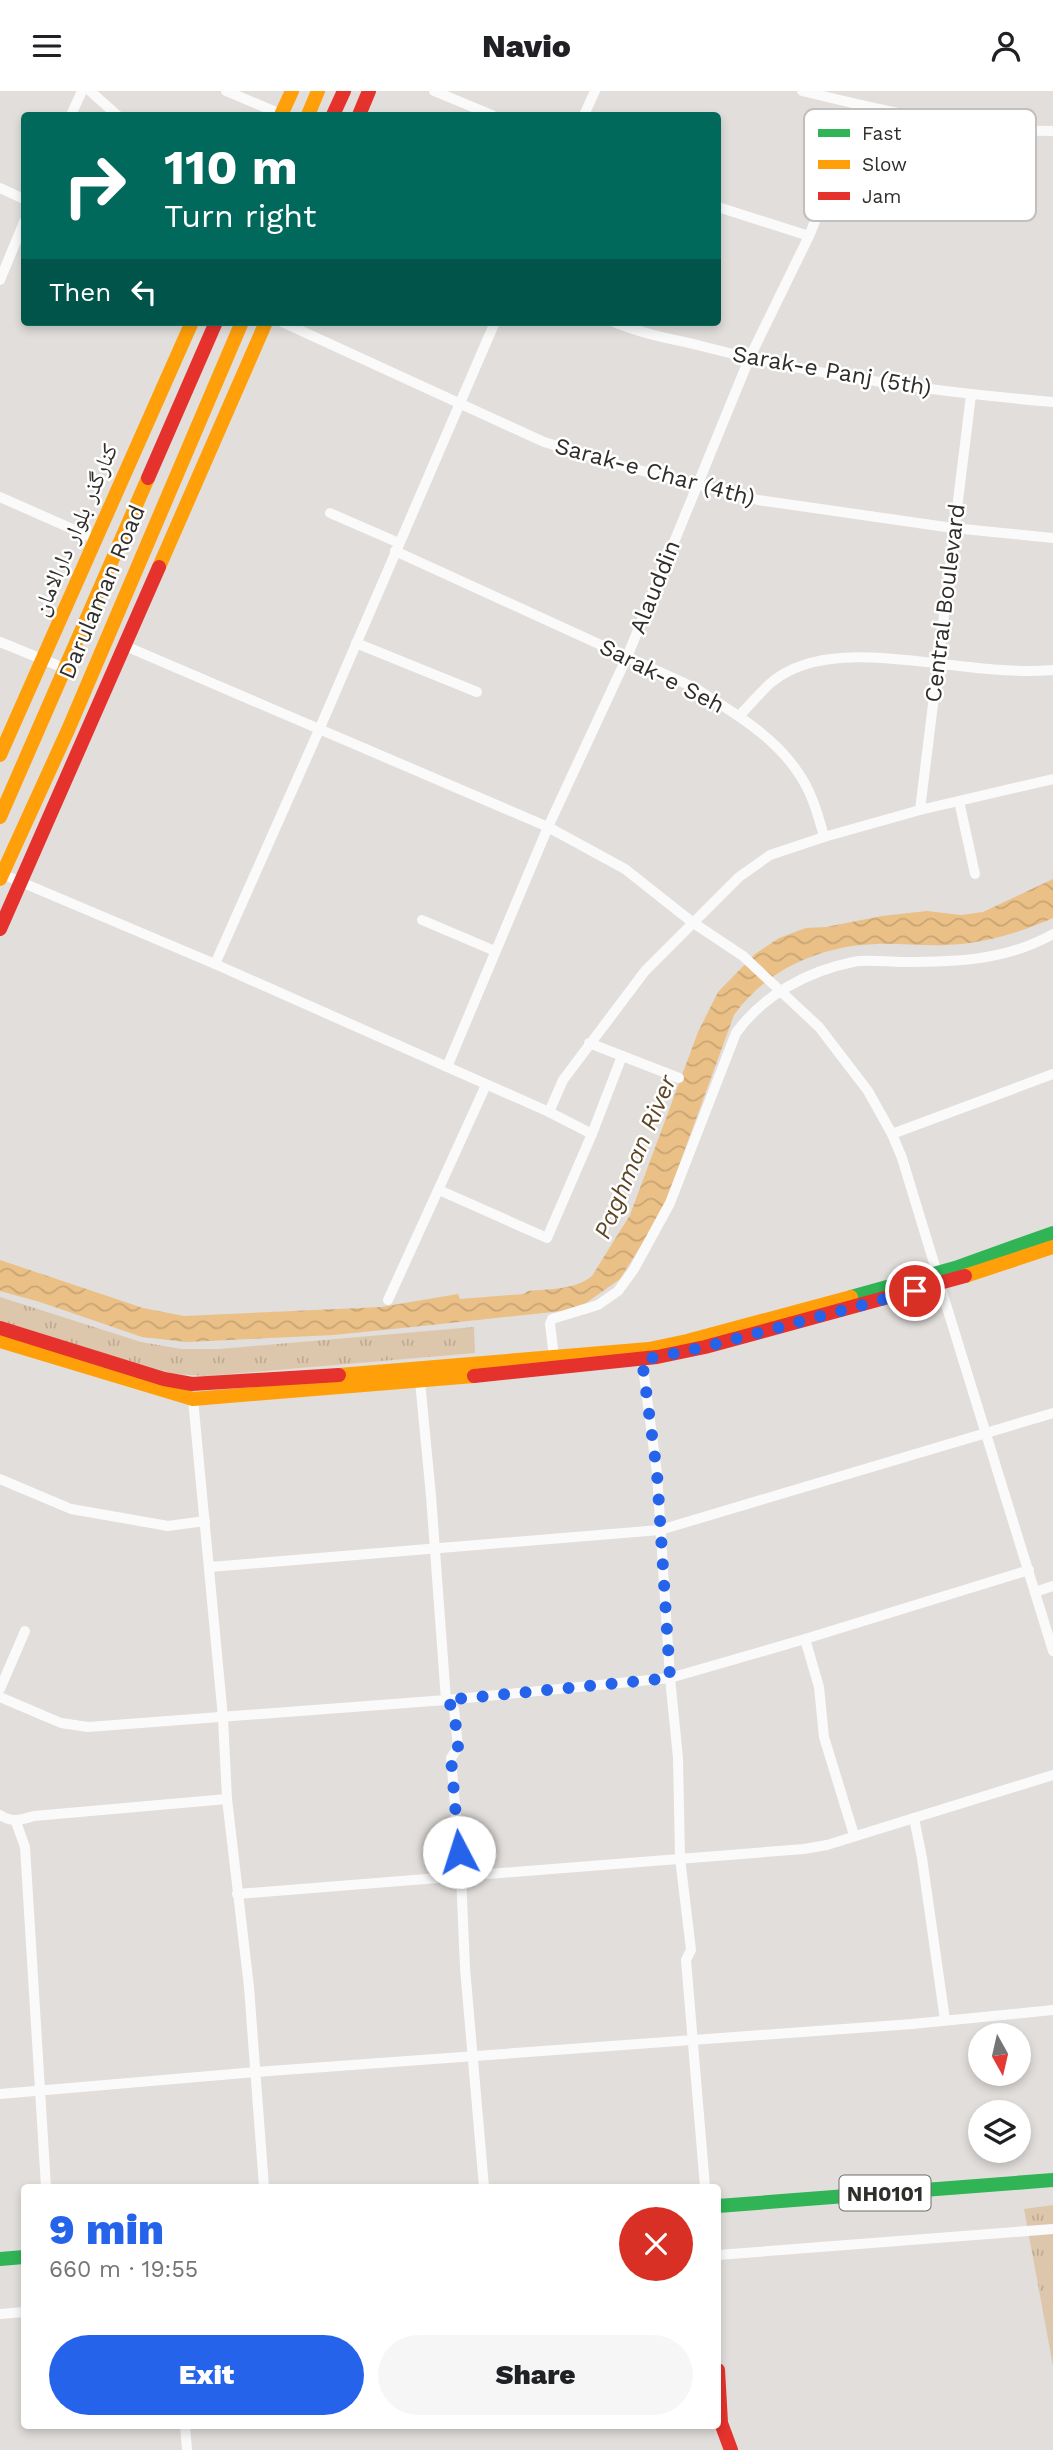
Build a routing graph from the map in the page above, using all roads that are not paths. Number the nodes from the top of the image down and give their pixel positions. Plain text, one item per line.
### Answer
1 (82, 91) edge
2 (90, 91) edge
3 (226, 91) edge
4 (292, 91) edge
5 (318, 91) edge
6 (344, 91) edge
7 (369, 91) edge
8 (434, 91) edge
9 (595, 91) edge
10 (802, 91) edge
11 (862, 106) junction
12 (861, 109) edge
13 (876, 109) edge
14 (72, 112) edge
15 (114, 112) edge
16 (274, 112) edge
17 (282, 112) edge
18 (309, 112) edge
19 (334, 112) edge
20 (360, 112) edge
21 (485, 112) edge
22 (585, 112) edge
23 (0, 188) edge
24 (21, 198) edge
25 (721, 208) edge
26 (815, 221) edge
27 (21, 229) edge
28 (809, 236) junction
29 (0, 280) edge
30 (190, 326) edge
31 (214, 326) edge
32 (240, 326) edge
33 (264, 326) edge
34 (291, 326) edge
35 (493, 326) edge
36 (629, 326) edge
37 (749, 359) junction
38 (971, 395) junction
39 (1053, 403) edge
40 (459, 404) junction
41 (697, 486) junction
42 (0, 497) edge
43 (330, 513) dead end
44 (953, 528) junction
45 (95, 538) junction
46 (1053, 538) edge
47 (397, 547) junction
48 (0, 642) edge
49 (356, 643) junction
50 (123, 645) junction
51 (626, 657) junction
52 (43, 660) junction
53 (937, 664) junction
54 (64, 668) junction
55 (1053, 670) edge
56 (477, 692) dead end
57 (739, 716) junction
58 (68, 730) junction
59 (319, 730) junction
60 (83, 737) junction
61 (0, 755) edge
62 (1053, 779) edge
63 (958, 801) junction
64 (920, 810) junction
65 (0, 817) edge
66 (548, 827) junction
67 (824, 837) junction
68 (975, 874) dead end
69 (1, 876) edge
70 (20, 882) junction
71 (422, 920) dead end
72 (692, 922) junction
73 (0, 929) edge
74 (1053, 934) edge
75 (495, 951) junction
76 (215, 964) junction
77 (780, 988) junction
78 (589, 1044) junction
79 (622, 1056) junction
80 (447, 1067) junction
81 (1053, 1075) edge
82 (679, 1078) dead end
83 (486, 1085) junction
84 (550, 1112) junction
85 (592, 1134) junction
86 (892, 1134) junction
87 (439, 1190) junction
88 (1053, 1233) edge
89 (1053, 1247) edge
90 (938, 1279) junction
91 (388, 1300) dead end
92 (0, 1328) edge
93 (0, 1341) edge
94 (554, 1357) junction
95 (642, 1360) junction
96 (474, 1370) junction
97 (419, 1381) junction
98 (194, 1399) junction
99 (1053, 1413) edge
100 (987, 1434) junction
101 (0, 1479) edge
102 (205, 1521) junction
103 (660, 1530) junction
104 (435, 1547) junction
105 (210, 1567) junction
106 (1029, 1570) junction
107 (1053, 1586) edge
108 (1035, 1592) junction
109 (25, 1631) dead end
110 (805, 1639) junction
111 (1053, 1651) edge
112 (670, 1678) junction
113 (0, 1689) edge
114 (0, 1697) edge
115 (446, 1700) junction
116 (223, 1718) junction
117 (1053, 1776) edge
118 (227, 1799) junction
119 (0, 1815) edge
120 (914, 1818) junction
121 (16, 1822) junction
122 (854, 1835) junction
123 (680, 1858) junction
124 (461, 1875) junction
125 (237, 1894) junction
126 (1053, 2010) edge
127 (945, 2020) junction
128 (694, 2041) junction
129 (474, 2057) junction
130 (256, 2072) junction
131 (41, 2090) junction
132 (0, 2094) edge
133 (1053, 2180) edge
134 (46, 2184) edge
135 (264, 2184) edge
136 (484, 2184) edge
137 (705, 2184) edge
138 (721, 2206) edge
139 (1053, 2229) edge
140 (721, 2255) edge
141 (21, 2257) edge
142 (0, 2259) edge
143 (21, 2312) edge
144 (0, 2314) edge
145 (721, 2423) edge
146 (185, 2429) edge
147 (728, 2445) edge
148 (187, 2450) edge

1 - 14 street
2 - 15 street
3 - 16 street
4 - 17 main road
5 - 18 main road
6 - 19 main road
7 - 20 main road
8 - 21 street
9 - 22 street
10 - 11 street
11 - 12 street, Alauddin
11 - 13 street
23 - 24 street
25 - 28 street
26 - 28 street, Alauddin
27 - 29 street
28 - 37 street, Alauddin
30 - 45 main road, کنارگذر بلوار دارالامان
31 - 54 main road, Darulaman Road
32 - 58 main road, Darulaman Road
33 - 50 main road
34 - 40 street, Sarak-e Char (4th)
35 - 40 street
36 - 37 street, Sarak-e Panj (5th)
37 - 38 street, Sarak-e Panj (5th)
37 - 41 street, Alauddin
38 - 39 street, Sarak-e Panj (5th)
38 - 44 street, Central Boulevard
40 - 41 street, Sarak-e Char (4th)
40 - 47 street
41 - 44 street, Sarak-e Char (4th)
41 - 51 street, Alauddin
42 - 45 street
43 - 47 street, Sarak-e Seh
44 - 46 street, Sarak-e Char (4th)
44 - 53 street, Central Boulevard
45 - 52 main road, کنارگذر بلوار دارالامان
47 - 49 street
47 - 51 street, Sarak-e Seh
48 - 52 street
49 - 56 street
49 - 59 street
50 - 59 street
50 - 60 main road
51 - 57 street, Sarak-e Seh
51 - 66 street, Alauddin
52 - 54 street
52 - 61 main road, کنارگذر بلوار دارالامان
53 - 55 street, Sarak-e Seh
53 - 57 street, Sarak-e Seh
53 - 64 street, Central Boulevard
54 - 65 main road, Darulaman Road
57 - 67 street
58 - 60 main road
58 - 69 main road, Darulaman Road
59 - 66 street
59 - 76 street
60 - 70 main road
62 - 63 street
63 - 64 street
63 - 68 street
64 - 67 street
66 - 72 street
66 - 75 street, Alauddin
67 - 72 street
69 - 70 street
70 - 73 main road
70 - 76 street
71 - 75 street
72 - 77 street
72 - 78 street
74 - 77 street
75 - 80 street, Alauddin
76 - 80 street
77 - 86 street
77 - 94 street
78 - 79 street
78 - 84 street
79 - 82 street
79 - 85 street
80 - 83 street
81 - 86 street
83 - 84 street
83 - 87 street
84 - 85 street
85 - 87 street
86 - 90 street
87 - 91 street
88 - 90 main road
89 - 90 main road
90 - 94 main road
90 - 95 main road
90 - 100 street
92 - 96 main road
93 - 98 main road
94 - 96 main road
95 - 96 main road
95 - 103 street
96 - 97 main road
97 - 98 main road
97 - 104 street
98 - 102 street
99 - 100 street
100 - 103 street
100 - 106 street
101 - 102 street
102 - 105 street
103 - 104 street
103 - 112 street
104 - 105 street
104 - 115 street
105 - 116 street
106 - 108 street
106 - 110 street
107 - 108 street
108 - 111 street
109 - 113 street
110 - 112 street
110 - 122 street
112 - 115 street
112 - 123 street
114 - 116 street
115 - 116 street
115 - 124 street
116 - 118 street
117 - 120 street
118 - 121 street
118 - 125 street
119 - 121 street
120 - 122 street
120 - 127 street
121 - 131 street
122 - 123 street
123 - 124 street
123 - 128 street
124 - 125 street
124 - 129 street
125 - 130 street
126 - 127 street
127 - 128 street
128 - 129 street
128 - 137 street
129 - 130 street
129 - 136 street
130 - 131 street
130 - 135 street
131 - 132 street
131 - 134 street
133 - 138 main road, NH0101
139 - 140 street
141 - 142 main road
143 - 144 street
145 - 147 main road
146 - 148 street

